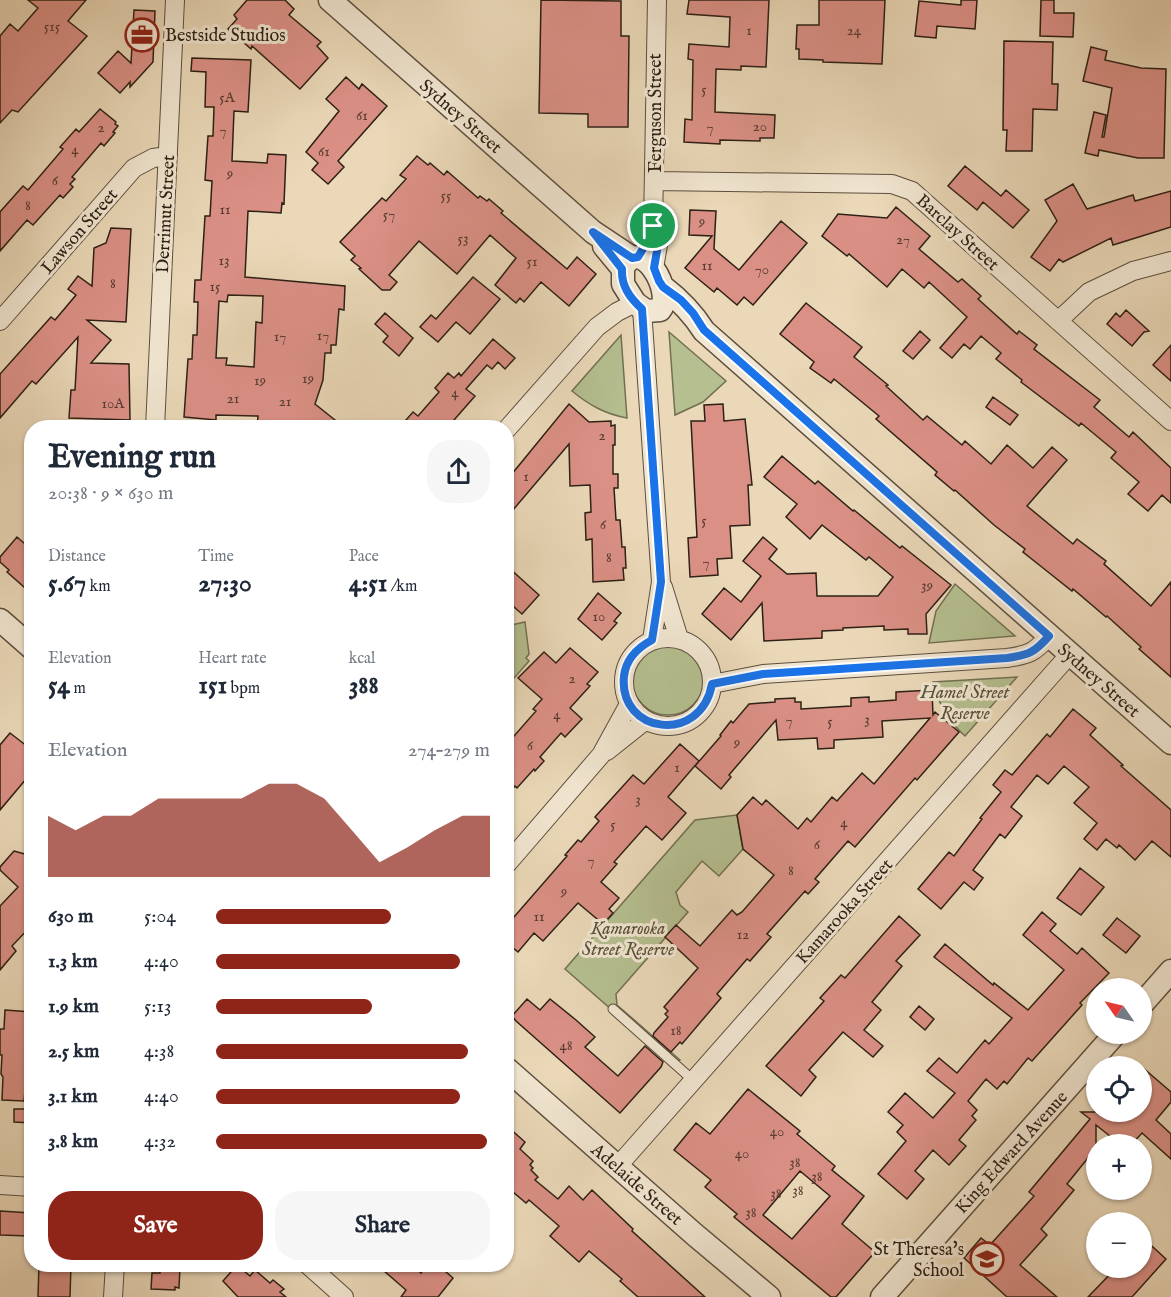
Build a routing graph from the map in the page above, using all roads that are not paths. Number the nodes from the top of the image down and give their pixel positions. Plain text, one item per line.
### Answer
1 (175, 0) edge
2 (330, 0) edge
3 (657, 0) edge
4 (168, 156) junction
5 (655, 181) junction
6 (1171, 261) edge
7 (643, 285) junction
8 (0, 321) edge
9 (1058, 321) junction
10 (155, 420) edge
11 (514, 421) edge
12 (1171, 421) edge
13 (661, 582) junction
14 (0, 620) edge
15 (1049, 636) junction
16 (680, 639) junction
17 (652, 640) junction
18 (24, 641) edge
19 (1071, 654) junction
20 (709, 665) junction
21 (763, 674) junction
22 (712, 684) junction
23 (629, 704) junction
24 (646, 720) junction
25 (1171, 743) edge
26 (600, 755) junction
27 (514, 856) edge
28 (1171, 971) edge
29 (1152, 993) edge
30 (613, 1009) dead end
31 (1106, 1044) edge
32 (514, 1075) edge
33 (694, 1081) junction
34 (617, 1167) junction
35 (0, 1185) edge
36 (24, 1186) edge
37 (115, 1272) edge
38 (316, 1272) edge
39 (113, 1297) edge
40 (344, 1297) edge
41 (769, 1297) edge
42 (882, 1297) edge

1 - 4 street, Derrimut Street
2 - 7 street, Sydney Street
3 - 5 street, Ferguson Street
4 - 8 street, Lawson Street
4 - 10 street, Derrimut Street
5 - 7 street, Ferguson Street
5 - 9 street, Barclay Street
6 - 9 street
7 - 11 street
7 - 13 street, Ferguson Street
7 - 15 street, Sydney Street
9 - 12 street, Barclay Street
13 - 16 street
13 - 17 street
14 - 18 street
15 - 19 street, Sydney Street
15 - 21 street
16 - 17 street
16 - 20 street
17 - 23 street
19 - 25 street, Sydney Street
19 - 33 street, Kamarooka Street
20 - 21 street
20 - 22 street
21 - 22 street
22 - 24 street
23 - 24 street
23 - 26 street
24 - 26 street
26 - 27 street
28 - 29 street
30 - 33 lane
31 - 42 street, King Edward Avenue
32 - 34 street, Adelaide Street
33 - 34 street, Kamarooka Street
34 - 41 street, Adelaide Street
35 - 36 street
37 - 39 street
38 - 40 street

